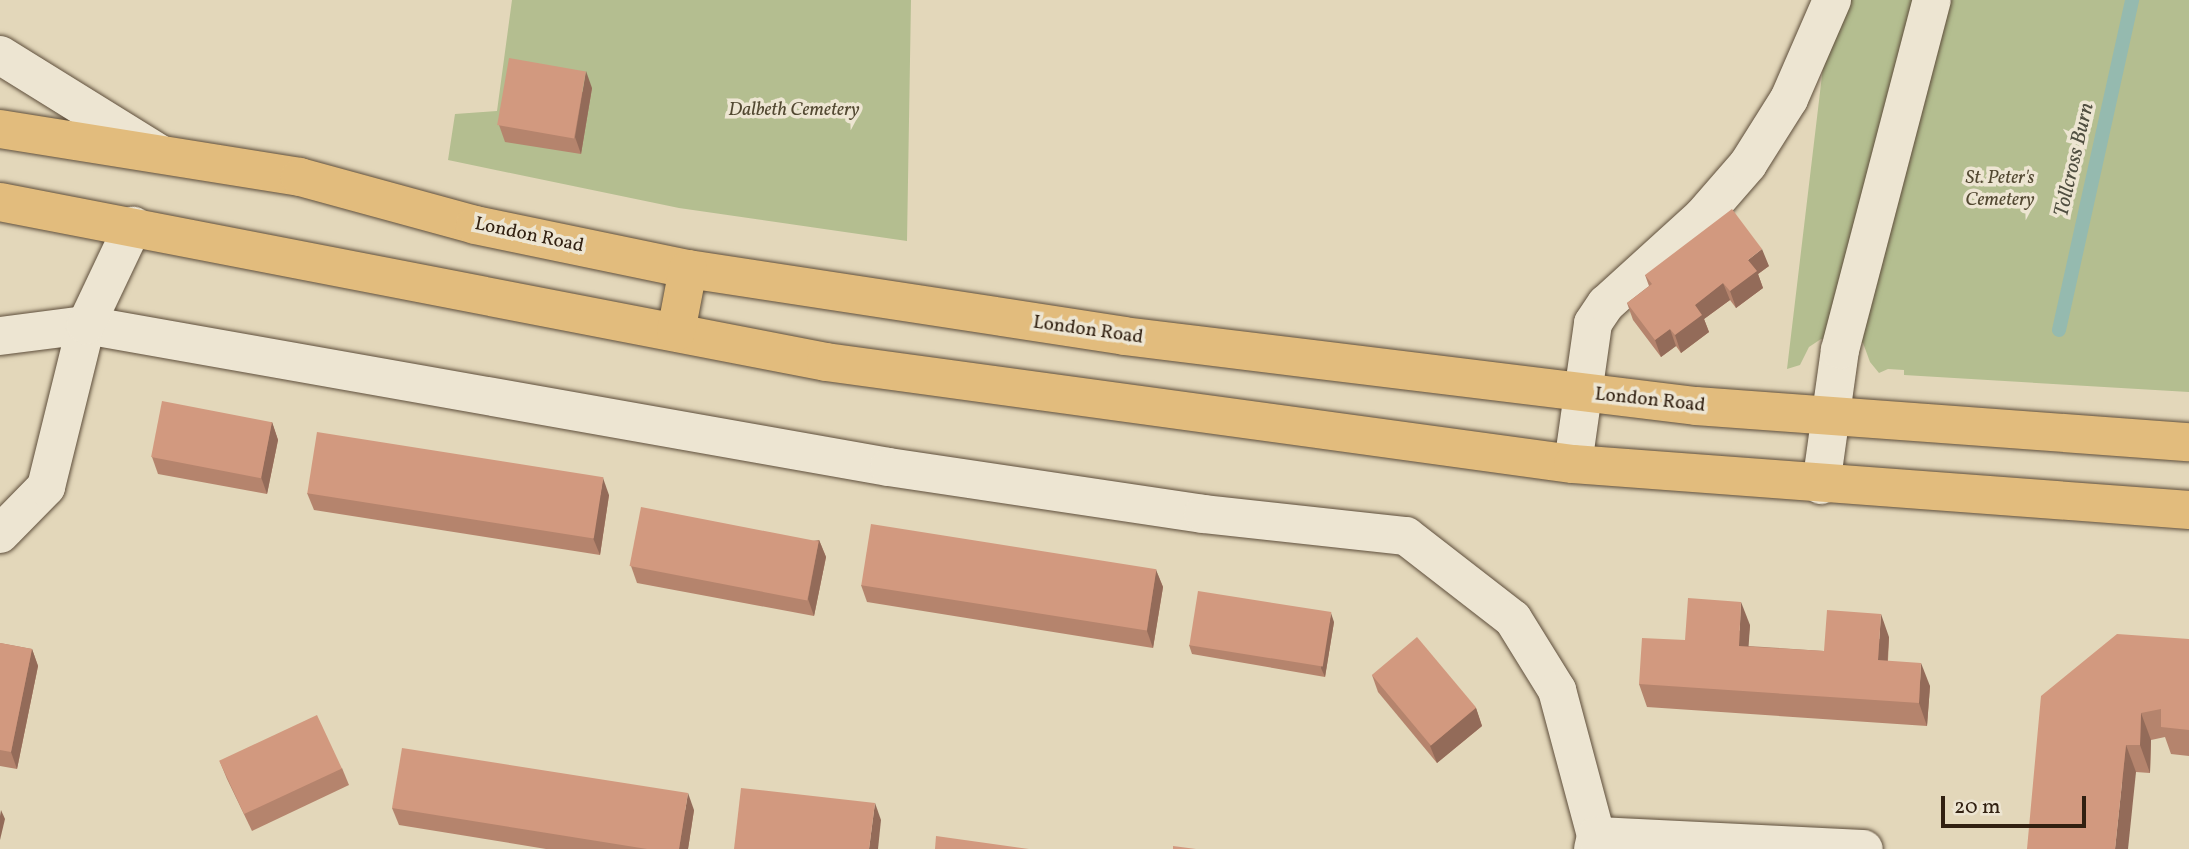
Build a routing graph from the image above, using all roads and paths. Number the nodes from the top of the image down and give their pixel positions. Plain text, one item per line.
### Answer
1 (1832, 0) edge
2 (1932, 0) edge
3 (0, 55) edge
4 (0, 129) edge
5 (159, 153) junction
6 (0, 202) edge
7 (133, 226) junction
8 (688, 269) junction
9 (86, 325) junction
10 (676, 332) junction
11 (0, 336) edge
12 (1580, 394) junction
13 (1829, 417) junction
14 (2189, 442) edge
15 (1573, 464) junction
16 (1821, 485) junction
17 (2189, 510) edge
18 (0, 534) edge
19 (1594, 843) edge
20 (1864, 849) edge

1 - 12 street
2 - 13 street
3 - 5 street
4 - 5 main road, London Road
5 - 8 main road, London Road
6 - 7 main road
7 - 9 street
7 - 10 main road
8 - 10 main road
8 - 12 main road, London Road
9 - 11 street
9 - 18 street
9 - 19 street
10 - 15 main road
12 - 13 main road, London Road
12 - 15 street
13 - 14 main road, London Road
13 - 16 street
15 - 16 main road
16 - 17 main road
19 - 20 street

